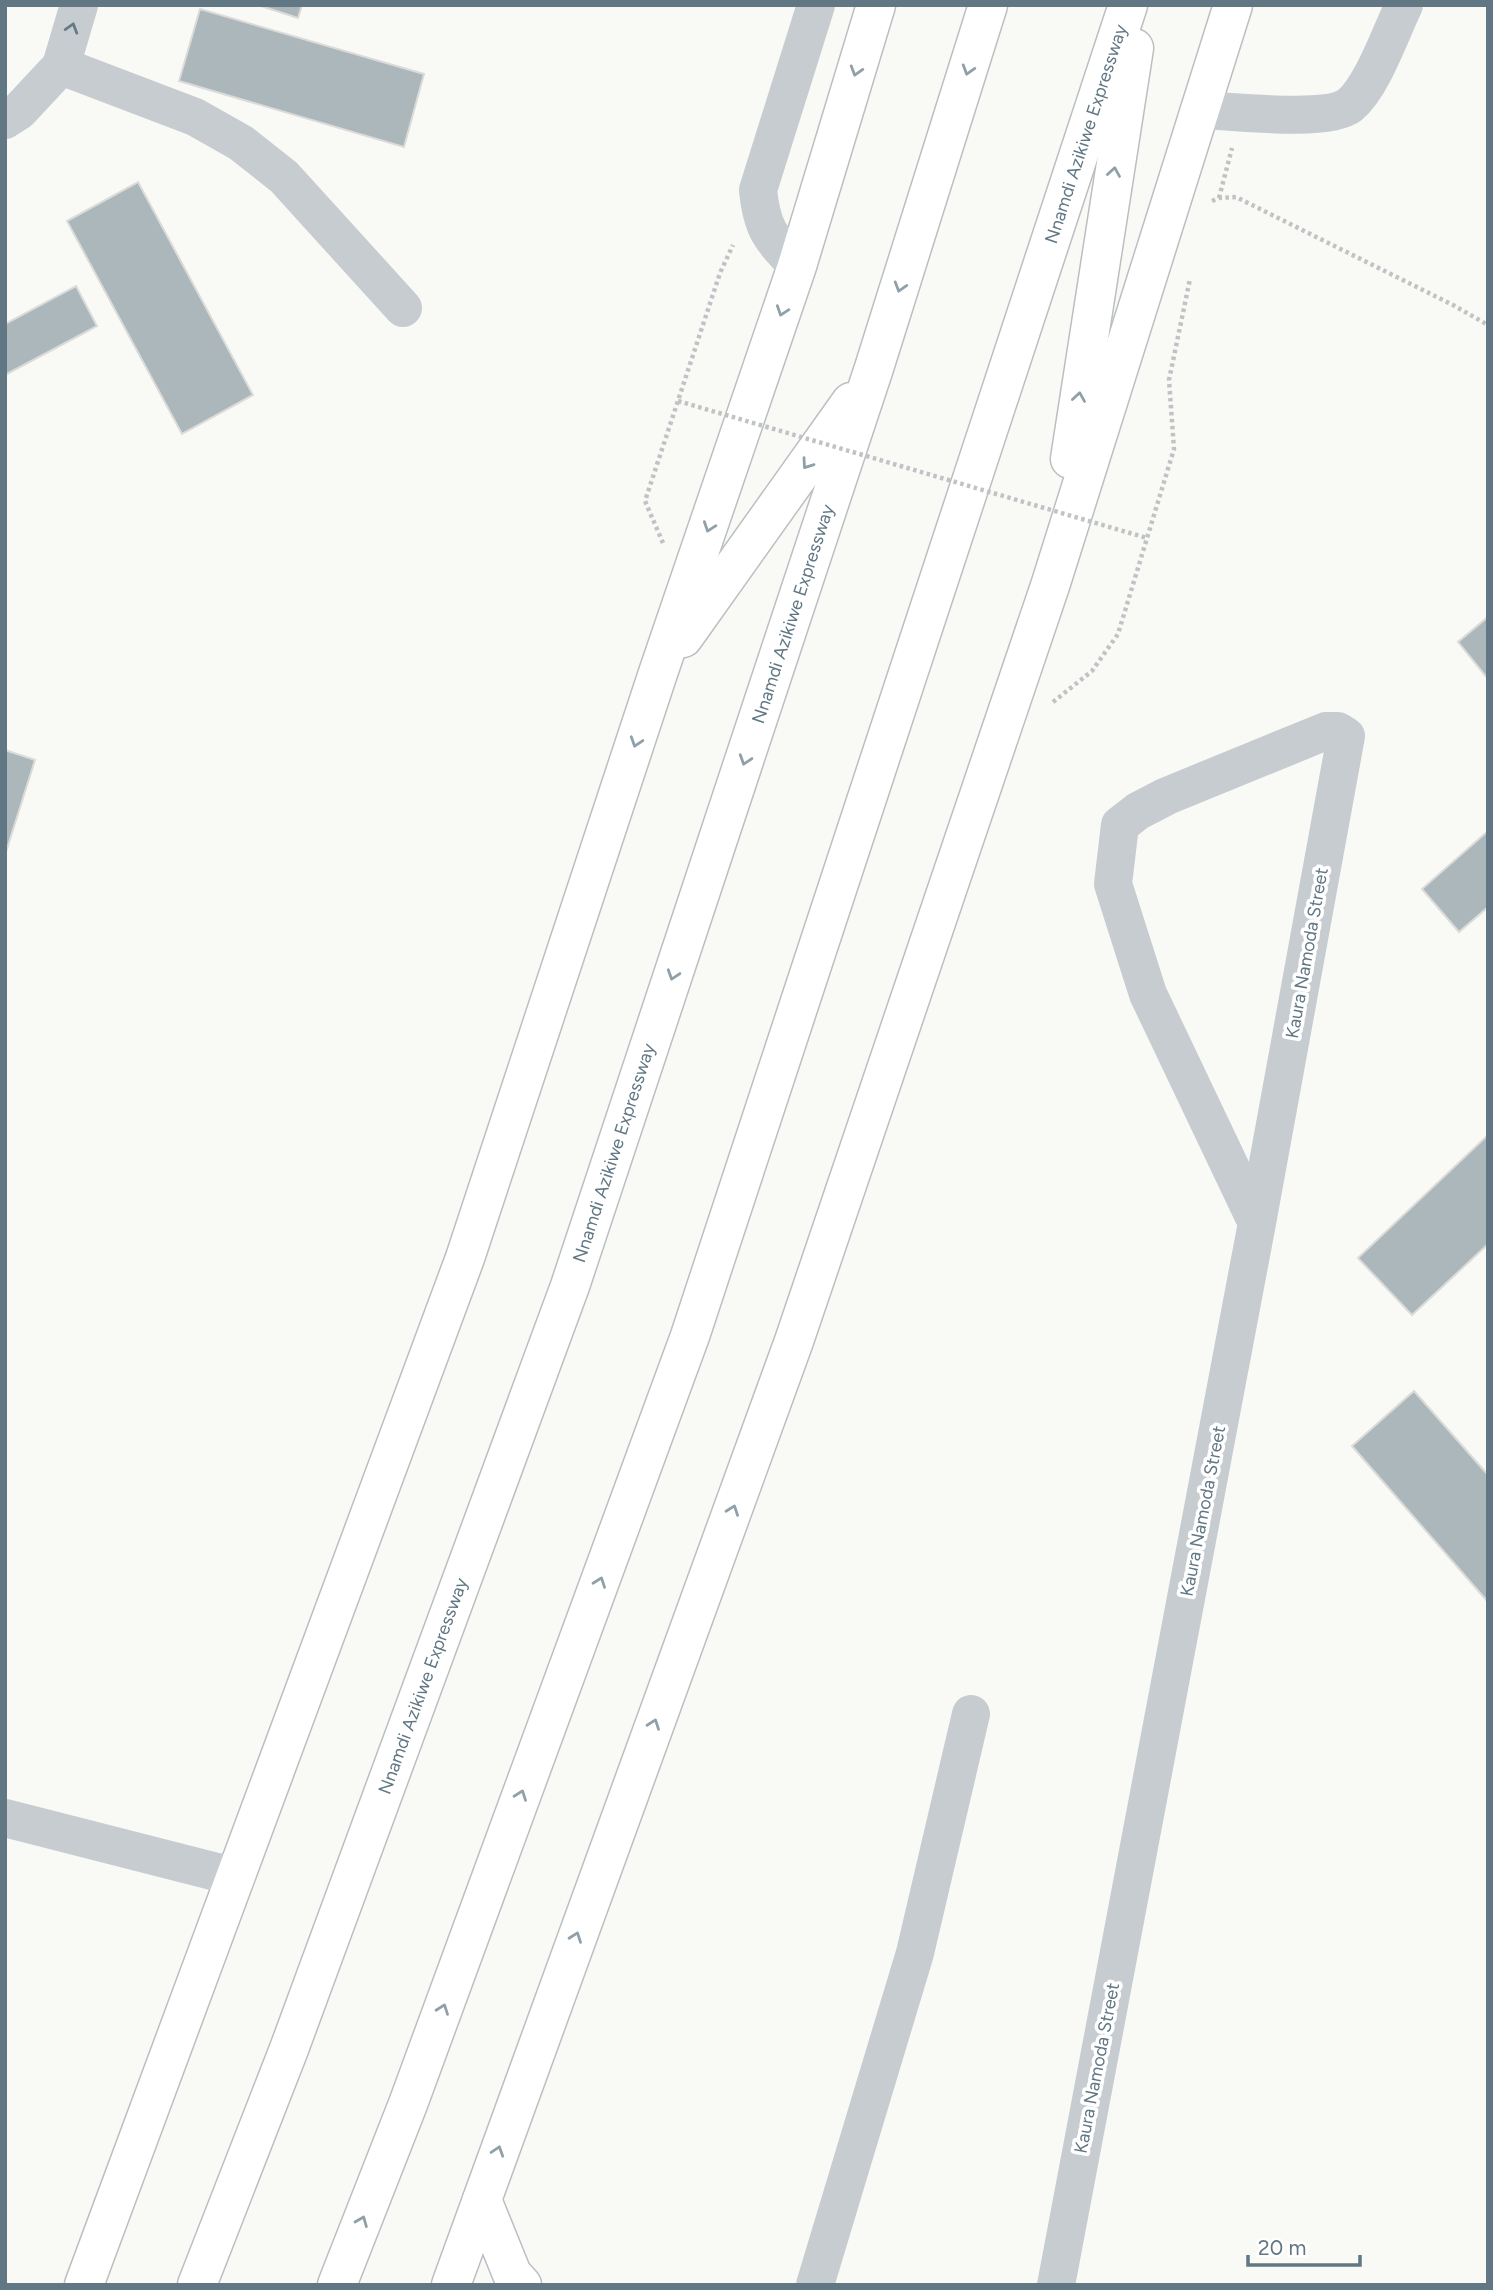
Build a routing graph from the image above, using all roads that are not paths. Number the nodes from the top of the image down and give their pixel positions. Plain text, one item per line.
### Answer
1 (79, 5) edge
2 (816, 5) edge
3 (876, 5) edge
4 (988, 5) edge
5 (1128, 5) edge
6 (1140, 5) edge
7 (1233, 5) edge
8 (1404, 5) edge
9 (61, 66) junction
10 (1200, 110) junction
11 (5, 120) edge
12 (797, 266) junction
13 (403, 308) dead end
14 (874, 368) junction
15 (1050, 586) junction
16 (658, 673) junction
17 (1257, 1223) junction
18 (971, 1714) dead end
19 (5, 1818) edge
20 (236, 1877) junction
21 (482, 2200) junction
22 (84, 2285) edge
23 (197, 2285) edge
24 (337, 2285) edge
25 (451, 2285) edge
26 (522, 2285) edge
27 (815, 2285) edge
28 (1056, 2285) edge

9 -> 1 street
2 - 12 street
3 -> 12 main road
4 -> 14 main road, Nnamdi Azikiwe Expressway
24 -> 5 main road, Nnamdi Azikiwe Expressway
15 -> 6 main road
7 - 10 main road
8 - 10 street
9 - 11 street
9 - 13 street
10 - 15 main road
12 -> 16 main road
14 -> 16 main road
14 -> 23 main road, Nnamdi Azikiwe Expressway
21 -> 15 main road
16 -> 20 main road
17 - 17 street, Kaura Namoda Street
17 - 28 street, Kaura Namoda Street
18 - 27 street
19 - 20 street
20 - 22 main road
21 - 25 main road
21 - 26 main road

